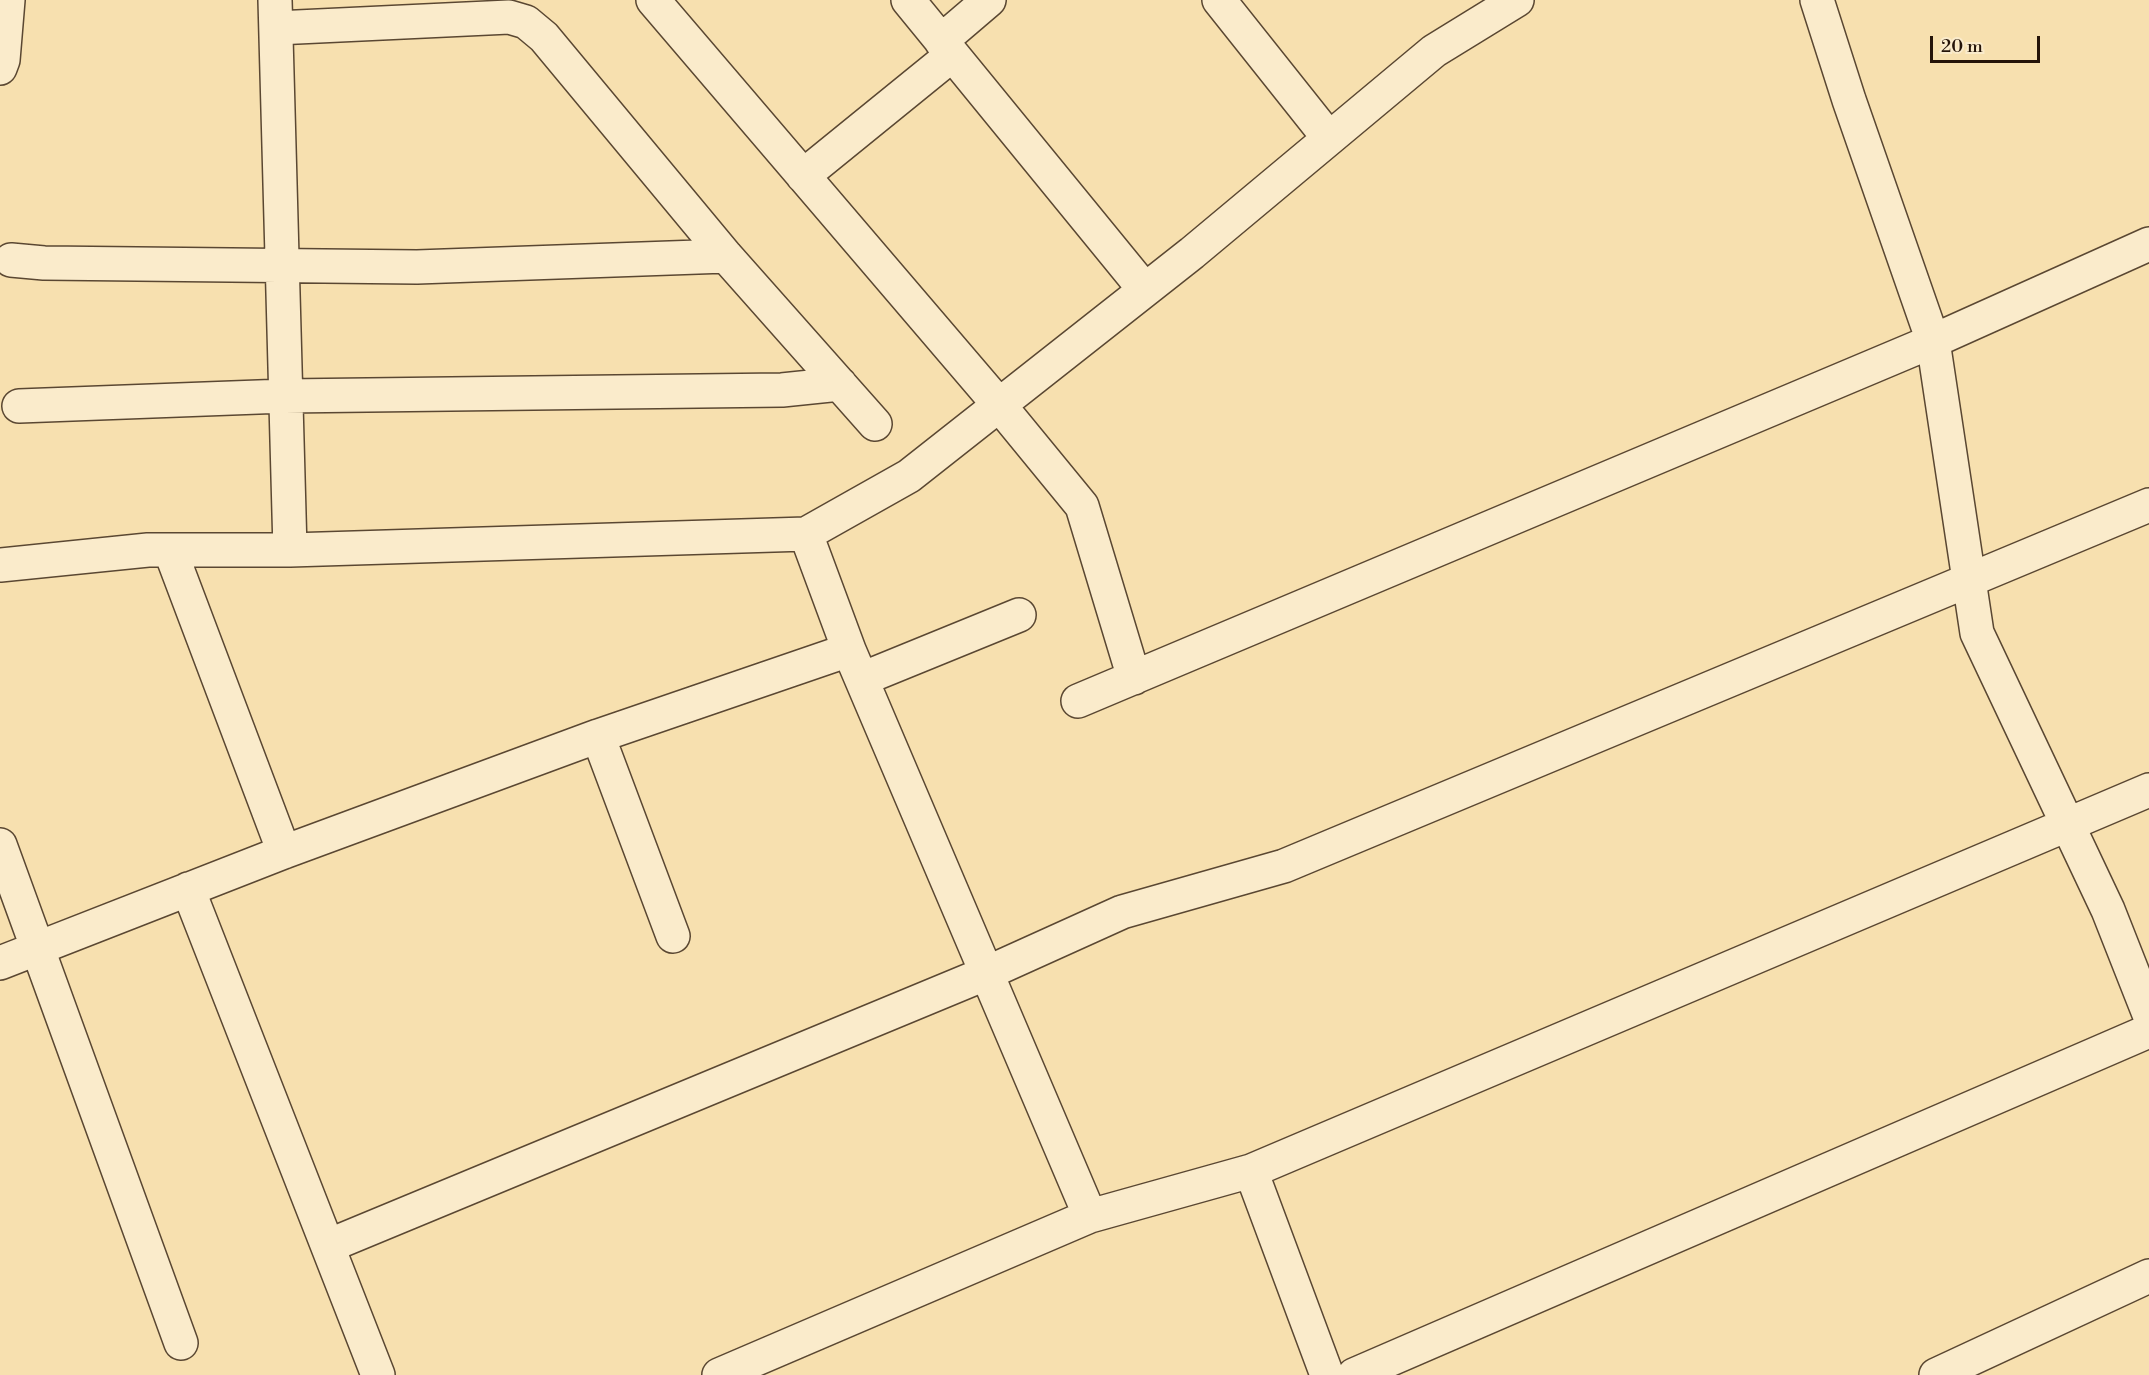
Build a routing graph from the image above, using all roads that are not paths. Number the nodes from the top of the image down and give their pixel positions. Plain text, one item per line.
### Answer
1 (8, 0) edge
2 (653, 0) edge
3 (908, 0) edge
4 (989, 0) edge
5 (1219, 0) edge
6 (1517, 0) edge
7 (1817, 0) edge
8 (276, 14) edge
9 (947, 48) junction
10 (0, 68) edge
11 (1328, 137) junction
12 (803, 176) junction
13 (2149, 244) edge
14 (726, 256) junction
15 (11, 260) dead end
16 (281, 266) junction
17 (1145, 290) junction
18 (1934, 340) junction
19 (840, 384) junction
20 (285, 396) junction
21 (19, 406) dead end
22 (1000, 406) junction
23 (875, 424) dead end
24 (2149, 505) edge
25 (806, 534) junction
26 (170, 550) junction
27 (290, 550) junction
28 (0, 565) edge
29 (1969, 581) junction
30 (1019, 615) dead end
31 (856, 664) junction
32 (1134, 678) junction
33 (1078, 701) dead end
34 (598, 735) junction
35 (2149, 790) edge
36 (2067, 824) junction
37 (0, 845) edge
38 (284, 852) junction
39 (188, 889) junction
40 (673, 936) dead end
41 (37, 948) junction
42 (0, 963) edge
43 (987, 973) junction
44 (2149, 1014) edge
45 (2149, 1031) edge
46 (1251, 1171) junction
47 (1090, 1216) junction
48 (328, 1246) junction
49 (2149, 1276) edge
50 (181, 1342) dead end
51 (378, 1375) edge
52 (719, 1375) edge
53 (1327, 1375) edge
54 (1354, 1375) edge
55 (1936, 1375) edge

1 - 10 street
2 - 12 street
3 - 9 street
4 - 9 street
5 - 11 street
6 - 11 street
7 - 18 street
8 - 14 street
8 - 16 street
9 - 12 street
9 - 17 street
11 - 17 street
12 - 22 street
13 - 18 street
14 - 16 street
14 - 19 street
15 - 16 street
16 - 20 street
17 - 22 street
18 - 29 street
18 - 32 street
19 - 20 street
19 - 23 street
20 - 21 street
20 - 27 street
22 - 25 street
22 - 32 street
24 - 29 street
25 - 27 street
25 - 31 street
26 - 27 street
26 - 28 street
26 - 38 street
29 - 36 street
29 - 43 street
30 - 31 street
31 - 34 street
31 - 43 street
32 - 33 street
34 - 38 street
34 - 40 street
35 - 36 street
36 - 44 street
36 - 46 street
37 - 41 street
38 - 39 street
39 - 41 street
39 - 48 street
41 - 42 street
41 - 50 street
43 - 47 street
43 - 48 street
45 - 54 street
46 - 47 street
46 - 53 street
47 - 52 street
48 - 51 street
49 - 55 street

